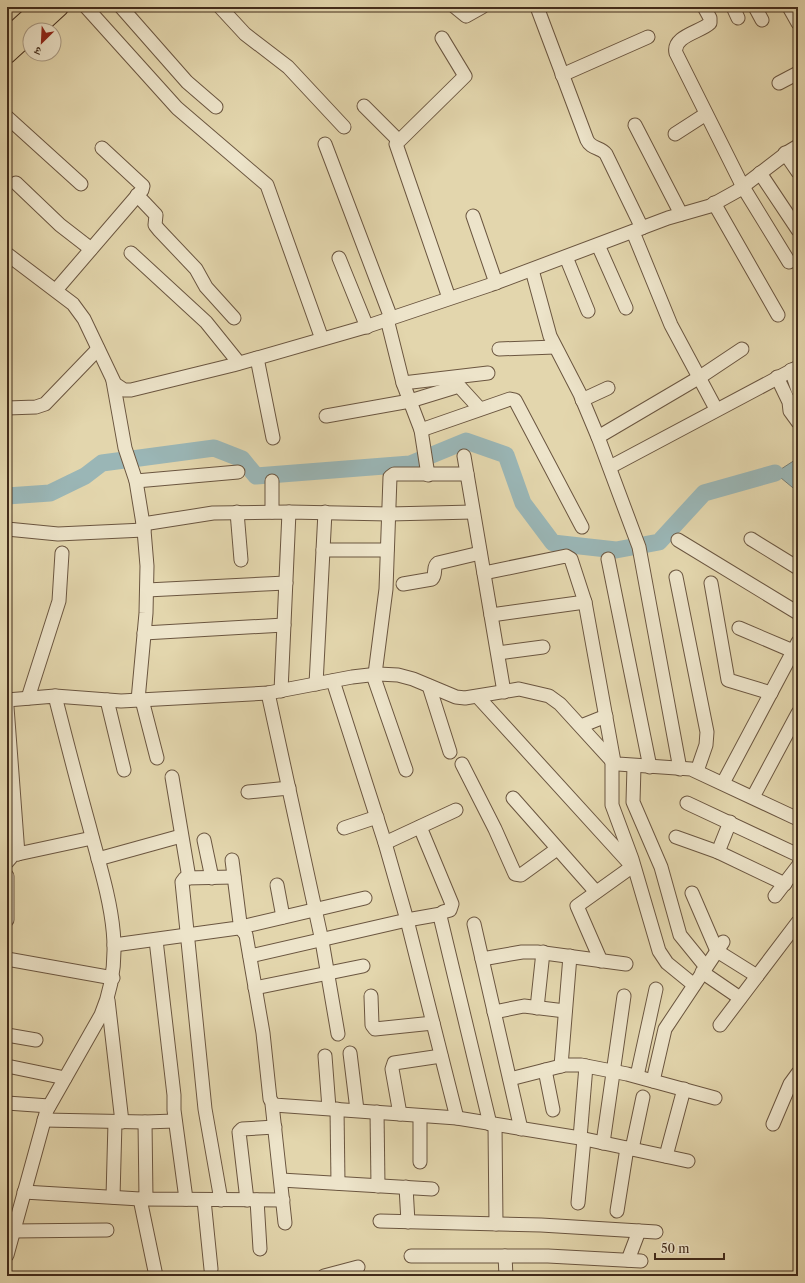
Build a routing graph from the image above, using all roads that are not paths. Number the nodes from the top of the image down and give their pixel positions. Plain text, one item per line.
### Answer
1 (40, 7) edge
2 (60, 7) edge
3 (86, 7) edge
4 (121, 7) edge
5 (220, 7) edge
6 (455, 7) edge
7 (482, 7) edge
8 (537, 7) edge
9 (704, 7) edge
10 (754, 7) edge
11 (789, 7) edge
12 (762, 20) dead end
13 (44, 22) edge
14 (798, 23) edge
15 (7, 37) edge
16 (648, 37) dead end
17 (442, 38) dead end
18 (22, 41) edge
19 (7, 55) edge
20 (798, 73) edge
21 (562, 75) junction
22 (779, 83) dead end
23 (364, 106) dead end
24 (216, 107) dead end
25 (706, 114) junction
26 (7, 117) edge
27 (635, 125) dead end
28 (344, 127) dead end
29 (675, 134) dead end
30 (398, 140) junction
31 (325, 144) dead end
32 (798, 146) edge
33 (102, 148) dead end
34 (786, 153) junction
35 (798, 172) edge
36 (760, 173) junction
37 (16, 183) dead end
38 (81, 184) dead end
39 (743, 187) junction
40 (137, 195) junction
41 (714, 203) junction
42 (681, 214) junction
43 (473, 216) dead end
44 (637, 230) junction
45 (798, 230) edge
46 (598, 245) junction
47 (91, 249) junction
48 (131, 253) dead end
49 (7, 254) edge
50 (566, 257) junction
51 (339, 258) dead end
52 (789, 262) dead end
53 (532, 270) junction
54 (496, 283) junction
55 (56, 290) junction
56 (449, 298) junction
57 (626, 308) dead end
58 (588, 311) dead end
59 (778, 315) dead end
60 (234, 318) dead end
61 (389, 319) junction
62 (367, 327) junction
63 (322, 339) junction
64 (555, 347) junction
65 (98, 349) junction
66 (499, 349) dead end
67 (742, 349) dead end
68 (257, 358) junction
69 (239, 363) junction
70 (794, 369) edge
71 (488, 373) dead end
72 (700, 377) junction
73 (778, 377) junction
74 (113, 382) junction
75 (403, 383) junction
76 (608, 388) dead end
77 (798, 390) edge
78 (582, 400) junction
79 (410, 402) junction
80 (7, 408) edge
81 (480, 409) junction
82 (716, 409) junction
83 (326, 416) dead end
84 (798, 422) edge
85 (421, 430) junction
86 (598, 437) junction
87 (273, 438) dead end
88 (464, 456) dead end
89 (610, 467) junction
90 (238, 472) dead end
91 (428, 474) junction
92 (467, 474) junction
93 (136, 481) junction
94 (272, 481) dead end
95 (237, 512) junction
96 (272, 512) junction
97 (289, 512) junction
98 (325, 512) junction
99 (473, 512) junction
100 (389, 514) junction
101 (144, 527) junction
102 (582, 527) dead end
103 (7, 529) edge
104 (751, 539) dead end
105 (678, 540) dead end
106 (323, 550) junction
107 (387, 550) junction
108 (62, 553) dead end
109 (480, 553) junction
110 (608, 558) dead end
111 (241, 560) dead end
112 (798, 568) edge
113 (484, 573) junction
114 (676, 577) dead end
115 (286, 582) junction
116 (711, 583) dead end
117 (403, 584) dead end
118 (147, 590) junction
119 (585, 602) junction
120 (798, 613) edge
121 (491, 615) junction
122 (284, 625) junction
123 (739, 628) dead end
124 (144, 633) junction
125 (543, 647) dead end
126 (796, 647) edge
127 (498, 654) junction
128 (374, 675) junction
129 (333, 681) junction
130 (316, 684) junction
131 (429, 686) junction
132 (275, 692) junction
133 (504, 692) junction
134 (771, 693) junction
135 (55, 696) junction
136 (478, 697) junction
137 (28, 698) junction
138 (7, 700) edge
139 (107, 700) junction
140 (140, 700) junction
141 (7, 707) edge
142 (798, 713) edge
143 (606, 716) junction
144 (581, 726) junction
145 (450, 752) dead end
146 (157, 758) dead end
147 (613, 761) junction
148 (462, 764) dead end
149 (634, 766) junction
150 (650, 767) junction
151 (680, 769) junction
152 (124, 770) dead end
153 (406, 770) dead end
154 (697, 771) junction
155 (172, 777) dead end
156 (723, 783) junction
157 (289, 788) junction
158 (248, 792) dead end
159 (753, 797) junction
160 (513, 798) dead end
161 (687, 803) dead end
162 (456, 810) dead end
163 (377, 818) junction
164 (798, 819) edge
165 (730, 822) junction
166 (420, 827) junction
167 (344, 828) dead end
168 (181, 836) junction
169 (676, 837) dead end
170 (92, 838) junction
171 (204, 840) dead end
172 (385, 843) junction
173 (558, 849) junction
174 (718, 852) junction
175 (18, 854) junction
176 (798, 855) edge
177 (98, 859) junction
178 (232, 860) dead end
179 (7, 862) edge
180 (798, 866) edge
181 (634, 868) junction
182 (7, 876) edge
183 (234, 877) junction
184 (189, 878) junction
185 (212, 878) junction
186 (785, 884) junction
187 (277, 885) dead end
188 (596, 892) junction
189 (692, 893) dead end
190 (775, 896) dead end
191 (364, 898) dead end
192 (315, 909) junction
193 (441, 914) junction
194 (283, 917) junction
195 (7, 920) edge
196 (407, 920) junction
197 (798, 922) edge
198 (474, 924) dead end
199 (240, 926) junction
200 (186, 936) junction
201 (156, 940) junction
202 (322, 940) junction
203 (114, 945) junction
204 (720, 946) junction
205 (543, 952) junction
206 (250, 956) junction
207 (570, 956) junction
208 (7, 959) edge
209 (482, 959) junction
210 (601, 961) junction
211 (626, 964) dead end
212 (363, 966) dead end
213 (704, 969) junction
214 (328, 972) junction
215 (756, 976) junction
216 (113, 978) junction
217 (694, 985) junction
218 (255, 988) junction
219 (656, 990) dead end
220 (371, 996) dead end
221 (624, 996) dead end
222 (740, 998) junction
223 (108, 999) junction
224 (537, 1008) junction
225 (565, 1011) junction
226 (494, 1012) junction
227 (433, 1023) junction
228 (720, 1025) dead end
229 (7, 1034) edge
230 (338, 1034) dead end
231 (36, 1040) dead end
232 (350, 1053) dead end
233 (325, 1056) dead end
234 (441, 1056) junction
235 (7, 1066) edge
236 (561, 1066) junction
237 (586, 1066) junction
238 (545, 1070) junction
239 (614, 1071) junction
240 (798, 1073) edge
241 (637, 1076) junction
242 (65, 1078) junction
243 (510, 1079) junction
244 (653, 1081) junction
245 (684, 1089) junction
246 (643, 1097) dead end
247 (716, 1098) dead end
248 (7, 1103) edge
249 (272, 1104) junction
250 (49, 1106) junction
251 (333, 1108) junction
252 (357, 1110) junction
253 (554, 1110) dead end
254 (378, 1112) junction
255 (400, 1114) junction
256 (420, 1116) junction
257 (456, 1118) junction
258 (44, 1120) junction
259 (175, 1121) junction
260 (118, 1122) junction
261 (145, 1122) junction
262 (493, 1124) junction
263 (773, 1124) dead end
264 (275, 1127) junction
265 (521, 1129) junction
266 (582, 1139) junction
267 (603, 1143) junction
268 (630, 1149) junction
269 (666, 1156) junction
270 (688, 1161) dead end
271 (420, 1162) dead end
272 (280, 1180) junction
273 (338, 1183) junction
274 (378, 1186) junction
275 (406, 1187) junction
276 (432, 1189) dead end
277 (24, 1192) junction
278 (113, 1197) junction
279 (143, 1199) junction
280 (186, 1199) junction
281 (204, 1200) junction
282 (221, 1200) junction
283 (252, 1200) junction
284 (283, 1200) junction
285 (578, 1203) dead end
286 (13, 1210) edge
287 (617, 1211) dead end
288 (380, 1221) dead end
289 (408, 1222) junction
290 (285, 1223) dead end
291 (496, 1224) junction
292 (107, 1230) dead end
293 (12, 1231) junction
294 (639, 1231) junction
295 (656, 1232) dead end
296 (7, 1250) edge
297 (260, 1250) dead end
298 (411, 1256) dead end
299 (505, 1256) junction
300 (358, 1267) dead end
301 (211, 1269) dead end
302 (156, 1276) edge
303 (324, 1276) edge
304 (506, 1276) edge

1 - 15 main road
2 - 13 main road
3 - 63 street
4 - 24 street
5 - 28 street
6 - 7 street
8 - 21 street
9 - 25 street
10 - 12 street
11 - 14 street
16 - 21 street
17 - 30 street
18 - 19 main road
20 - 22 street
21 - 44 street
23 - 30 street
25 - 29 street
25 - 39 street
26 - 38 street
27 - 42 street
30 - 56 street
31 - 61 street
32 - 34 street
33 - 40 street
34 - 35 street
34 - 36 street
36 - 39 street
36 - 45 street
37 - 47 street
39 - 41 street
39 - 52 street
40 - 47 street
40 - 60 street
41 - 42 street
41 - 59 street
42 - 44 street
43 - 54 street
44 - 46 street
44 - 72 street
46 - 50 street
46 - 57 street
47 - 55 street
48 - 69 street
49 - 55 street
50 - 53 street
50 - 58 street
51 - 62 street
53 - 54 street
53 - 64 street
54 - 56 street
55 - 65 street
56 - 61 street
61 - 62 street
61 - 75 street
62 - 63 street
63 - 68 street
64 - 66 street
64 - 78 street
65 - 74 street
65 - 80 street
67 - 72 street
68 - 69 street
68 - 87 street
69 - 74 street
70 - 73 street
70 - 77 street
71 - 75 street
72 - 82 street
72 - 86 street
73 - 82 street
73 - 84 street
74 - 93 street
75 - 79 street
76 - 78 street
78 - 86 street
79 - 81 street
79 - 83 street
79 - 85 street
81 - 85 street
81 - 102 street
82 - 89 street
85 - 91 street
86 - 89 street
88 - 92 street
89 - 151 street
90 - 93 street
91 - 92 street
91 - 100 street
92 - 99 street
93 - 101 street
94 - 96 street
95 - 96 street
95 - 101 street
95 - 111 street
96 - 97 street
97 - 98 street
97 - 115 street
98 - 100 street
98 - 106 street
99 - 100 street
99 - 109 street
100 - 107 street
101 - 103 street
101 - 118 street
104 - 112 street
105 - 120 street
106 - 107 street
106 - 130 street
107 - 128 street
108 - 137 street
109 - 113 street
109 - 117 street
110 - 150 street
113 - 119 street
113 - 121 street
114 - 154 street
115 - 118 street
115 - 122 street
116 - 134 street
118 - 124 street
119 - 121 street
119 - 143 street
121 - 127 street
122 - 124 street
122 - 132 street
123 - 126 street
124 - 140 street
125 - 127 street
126 - 134 street
127 - 133 street
128 - 129 street
128 - 131 street
128 - 153 street
129 - 130 street
129 - 163 street
130 - 132 street
131 - 136 street
131 - 145 street
132 - 140 street
132 - 157 street
133 - 136 street
133 - 144 street
134 - 156 street
135 - 137 street
135 - 139 street
135 - 170 street
136 - 181 street
137 - 138 street
139 - 140 street
139 - 152 street
140 - 146 street
141 - 175 street
142 - 159 street
143 - 144 street
143 - 147 street
144 - 147 street
147 - 149 street
147 - 181 street
148 - 173 street
149 - 150 street
149 - 213 street
150 - 151 street
151 - 154 street
154 - 156 street
155 - 168 street
156 - 159 street
157 - 158 street
157 - 192 street
159 - 164 street
160 - 173 street
161 - 165 street
162 - 166 street
163 - 167 street
163 - 172 street
165 - 174 street
165 - 176 street
166 - 172 street
166 - 193 street
168 - 177 street
168 - 184 street
169 - 174 street
170 - 175 street
170 - 177 street
171 - 185 street
172 - 196 street
173 - 188 street
174 - 186 street
175 - 179 street
177 - 203 street
178 - 183 street
180 - 186 street
181 - 188 street
181 - 217 street
182 - 195 street
183 - 185 street
183 - 199 street
184 - 185 street
184 - 200 street
186 - 190 street
187 - 194 street
188 - 210 street
189 - 204 street
191 - 192 street
192 - 194 street
192 - 202 street
193 - 196 street
193 - 262 street
194 - 199 street
196 - 202 street
196 - 227 street
197 - 215 street
198 - 209 street
199 - 200 street
199 - 206 street
200 - 201 street
200 - 282 street
201 - 203 street
201 - 259 street
202 - 206 street
202 - 214 street
203 - 216 street
204 - 213 street
204 - 215 street
205 - 207 street
205 - 209 street
205 - 224 street
206 - 218 street
207 - 210 street
207 - 225 street
208 - 216 street
209 - 226 street
210 - 211 street
212 - 214 street
213 - 217 street
213 - 222 street
214 - 218 street
214 - 230 street
215 - 222 street
216 - 223 street
217 - 244 street
218 - 249 street
219 - 241 street
220 - 227 street
221 - 239 street
222 - 228 street
223 - 242 street
223 - 260 street
224 - 225 street
224 - 226 street
225 - 236 street
226 - 243 street
227 - 234 street
229 - 231 street
232 - 252 street
233 - 251 street
234 - 255 street
234 - 257 street
235 - 242 street
236 - 237 street
236 - 238 street
237 - 239 street
237 - 266 street
238 - 243 street
238 - 253 street
239 - 241 street
239 - 267 street
240 - 263 street
241 - 244 street
242 - 250 street
243 - 265 street
244 - 245 street
245 - 247 street
245 - 269 street
246 - 268 street
248 - 250 street
249 - 251 street
249 - 264 street
250 - 258 street
251 - 252 street
251 - 273 street
252 - 254 street
254 - 255 street
254 - 274 street
255 - 256 street
256 - 257 street
256 - 271 street
257 - 262 street
258 - 260 street
258 - 277 street
259 - 261 street
259 - 280 street
260 - 261 street
260 - 278 street
261 - 279 street
262 - 265 street
262 - 291 street
264 - 272 street
264 - 283 street
265 - 266 street
266 - 267 street
266 - 285 street
267 - 268 street
268 - 269 street
268 - 287 street
269 - 270 street
272 - 273 street
272 - 284 street
273 - 274 street
274 - 275 street
275 - 276 street
275 - 289 street
277 - 278 street
277 - 286 street
278 - 279 street
279 - 280 street
279 - 302 street
280 - 281 street
281 - 282 street
281 - 301 street
282 - 283 street
283 - 284 street
283 - 297 street
284 - 290 street
286 - 293 street
288 - 289 street
289 - 291 street
291 - 294 street
292 - 293 street
293 - 296 street
294 - 295 street
294 - 299 street
298 - 299 street
299 - 304 street
300 - 303 street

